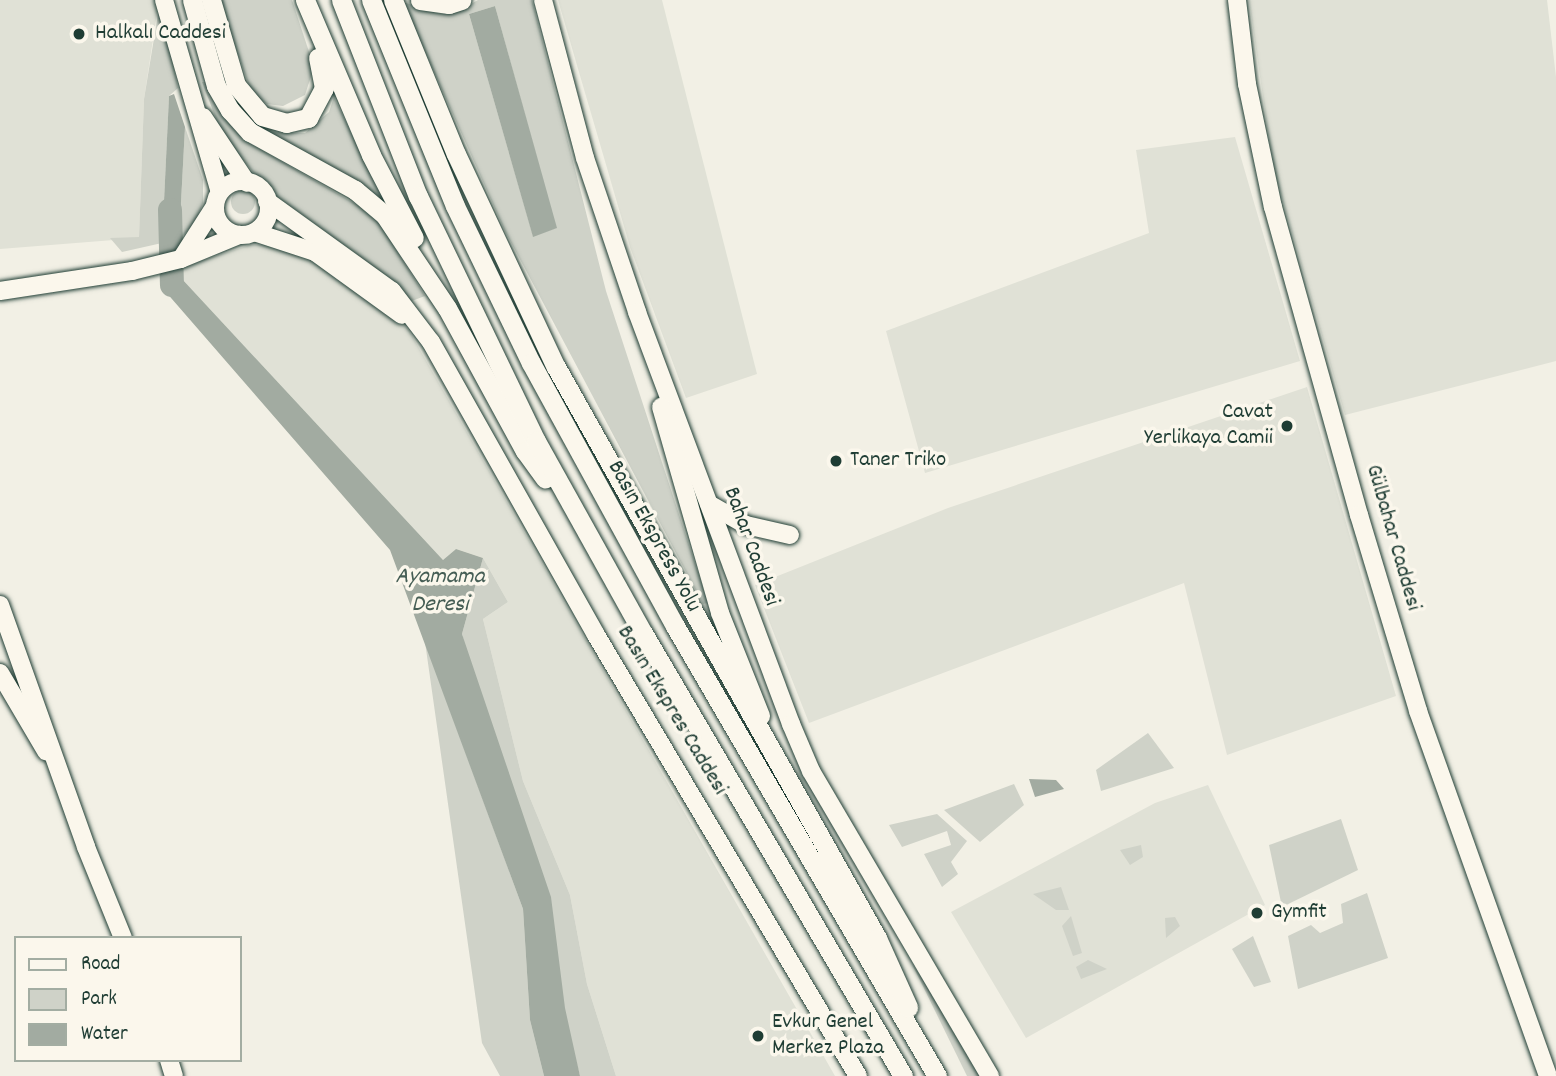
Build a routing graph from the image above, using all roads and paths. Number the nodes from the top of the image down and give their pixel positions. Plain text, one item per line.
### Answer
1 (164, 0) edge
2 (192, 0) edge
3 (211, 0) edge
4 (300, 0) edge
5 (305, 0) edge
6 (341, 0) edge
7 (371, 0) edge
8 (393, 0) edge
9 (420, 0) edge
10 (461, 0) edge
11 (543, 0) edge
12 (1237, 0) edge
13 (190, 96) junction
14 (247, 183) junction
15 (217, 198) junction
16 (267, 201) junction
17 (257, 233) junction
18 (239, 235) junction
19 (181, 259) junction
20 (0, 283) edge
21 (22, 286) junction
22 (0, 291) edge
23 (447, 309) junction
24 (637, 312) junction
25 (445, 370) junction
26 (709, 504) junction
27 (572, 506) junction
28 (790, 535) dead end
29 (0, 605) edge
30 (0, 673) edge
31 (783, 768) junction
32 (64, 784) junction
33 (122, 936) edge
34 (919, 1045) junction
35 (858, 1076) edge
36 (903, 1076) edge
37 (937, 1076) edge
38 (990, 1076) edge
39 (1548, 1076) edge

1 - 13 main road
2 - 23 highway
3 - 4 highway
5 - 23 highway
6 - 27 highway
7 - 34 highway, Basın Ekspress Yolu
8 - 31 highway
9 - 10 highway
11 - 24 main road, Bahar Caddesi
12 - 39 main road, Gülbahar Caddesi
13 - 14 main road
13 - 15 main road
14 - 15 main road
14 - 16 main road
15 - 18 main road
15 - 19 main road
16 - 17 main road
16 - 25 main road, Basın Ekspres Caddesi
17 - 18 main road
17 - 25 main road, Basın Ekspres Caddesi
18 - 19 main road
19 - 21 main road
20 - 21 main road
21 - 22 main road
23 - 27 highway
24 - 26 main road, Bahar Caddesi
24 - 31 main road
25 - 35 main road, Basın Ekspres Caddesi
26 - 28 main road
26 - 38 main road, Bahar Caddesi
27 - 36 highway
29 - 32 main road
30 - 32 main road
31 - 34 highway
32 - 33 main road
34 - 37 highway, Basın Ekspress Yolu

